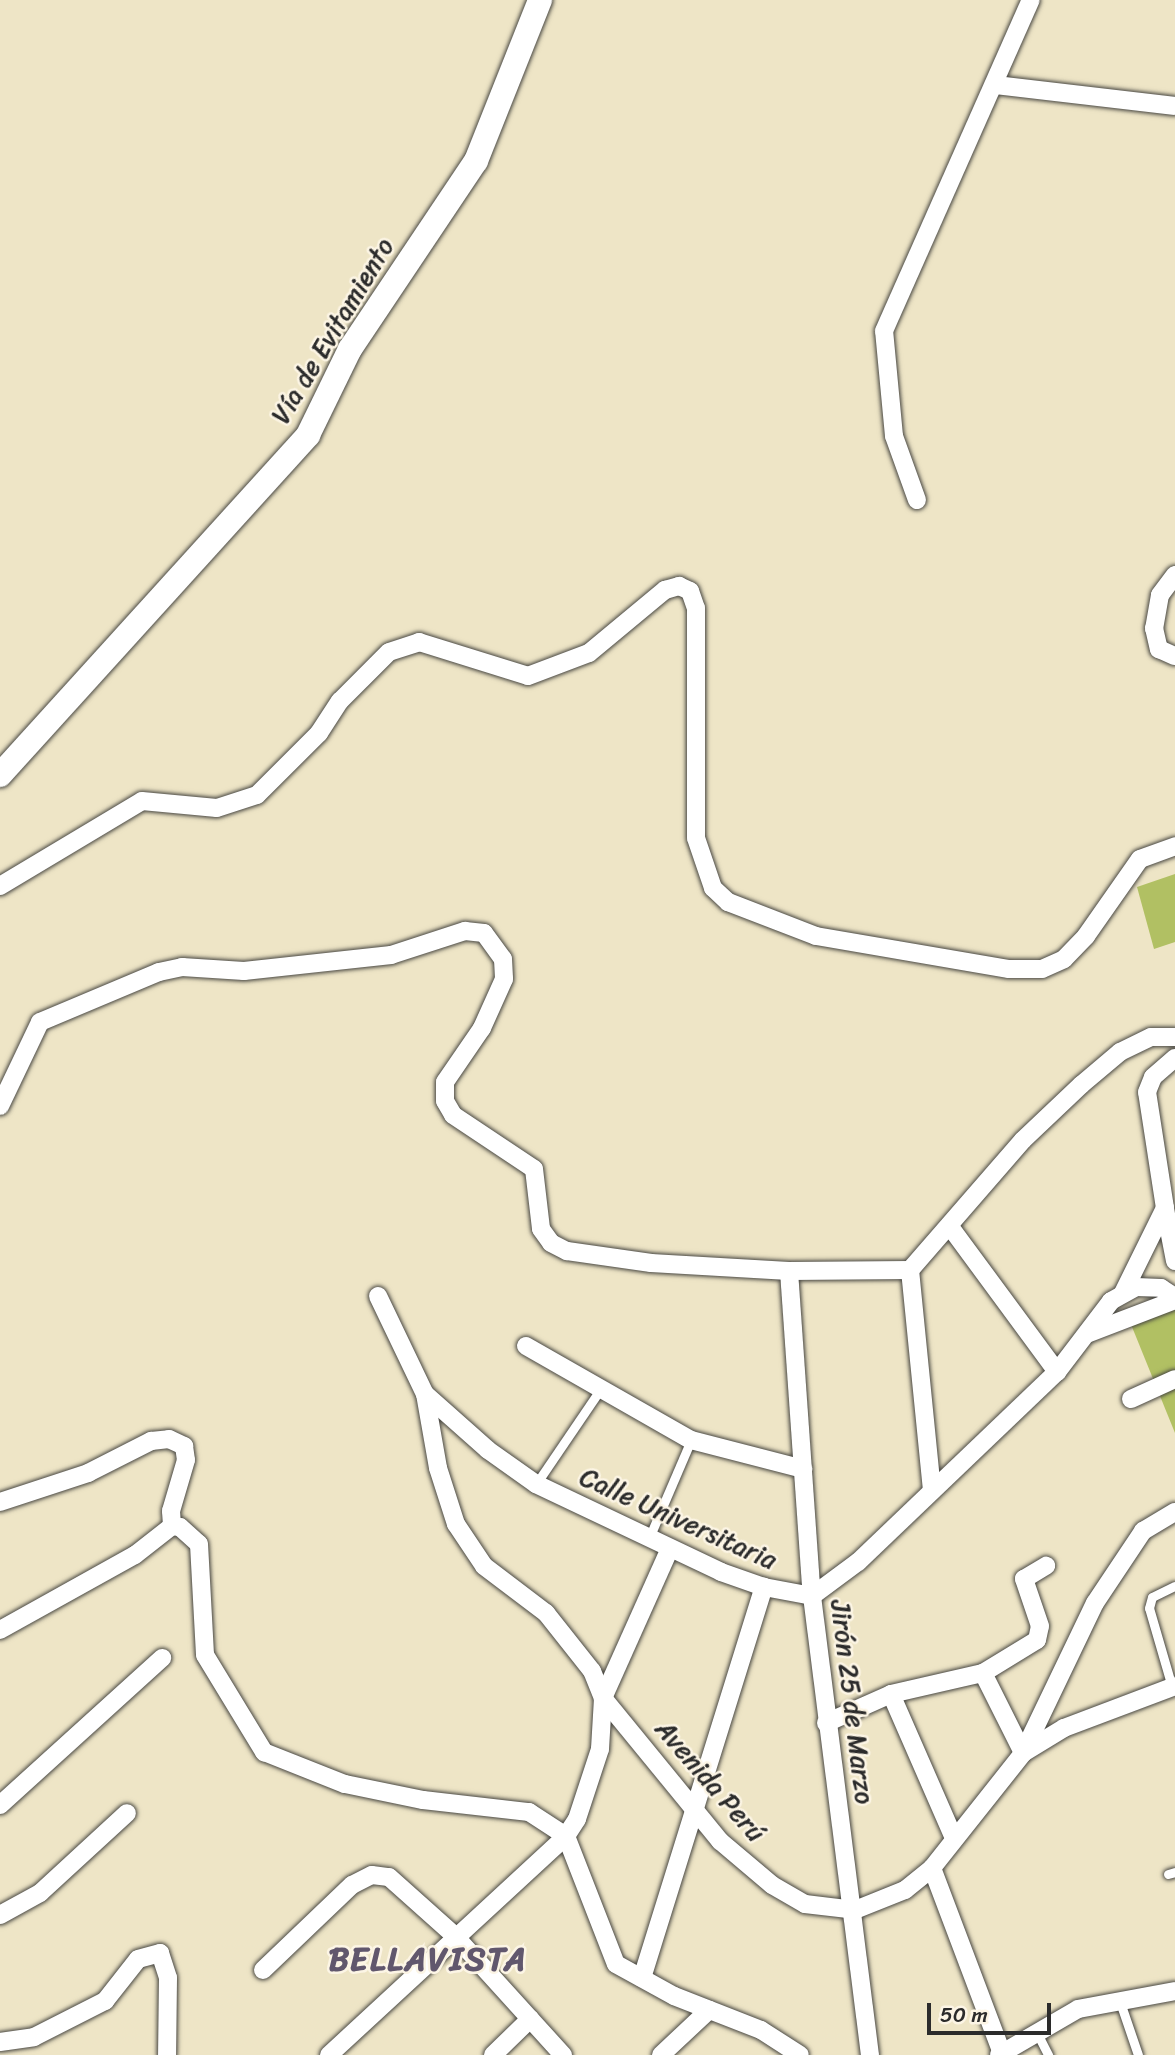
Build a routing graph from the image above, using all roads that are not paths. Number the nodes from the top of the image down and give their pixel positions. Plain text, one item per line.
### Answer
1 (540, 0) edge
2 (1031, 0) edge
3 (996, 85) junction
4 (1175, 106) edge
5 (917, 500) dead end
6 (1175, 575) edge
7 (1175, 656) edge
8 (0, 775) edge
9 (1175, 846) edge
10 (0, 886) edge
11 (1175, 1037) edge
12 (1175, 1058) edge
13 (0, 1106) edge
14 (1165, 1208) junction
15 (951, 1228) junction
16 (1175, 1261) edge
17 (789, 1270) junction
18 (910, 1270) junction
19 (1123, 1293) junction
20 (378, 1296) dead end
21 (1175, 1298) edge
22 (1090, 1333) junction
23 (526, 1346) dead end
24 (1057, 1372) junction
25 (1175, 1379) edge
26 (603, 1386) junction
27 (425, 1394) junction
28 (1131, 1399) dead end
29 (691, 1440) junction
30 (803, 1469) junction
31 (536, 1484) junction
32 (932, 1490) junction
33 (0, 1502) edge
34 (1175, 1512) edge
35 (172, 1526) junction
36 (649, 1538) junction
37 (670, 1548) junction
38 (1046, 1566) dead end
39 (1175, 1586) edge
40 (764, 1587) junction
41 (812, 1596) junction
42 (0, 1630) edge
43 (162, 1658) dead end
44 (983, 1673) junction
45 (1173, 1687) edge
46 (891, 1694) junction
47 (603, 1698) junction
48 (826, 1723) junction
49 (1023, 1753) junction
50 (0, 1805) edge
51 (695, 1812) junction
52 (127, 1813) dead end
53 (566, 1836) junction
54 (954, 1838) junction
55 (932, 1868) junction
56 (855, 1910) junction
57 (0, 1915) edge
58 (455, 1936) junction
59 (263, 1970) dead end
60 (642, 1978) junction
61 (1175, 1991) edge
62 (1120, 2002) junction
63 (709, 2010) junction
64 (530, 2019) junction
65 (1037, 2033) junction
66 (0, 2042) edge
67 (1001, 2054) edge
68 (167, 2055) edge
69 (329, 2055) edge
70 (493, 2055) edge
71 (563, 2055) edge
72 (661, 2055) edge
73 (800, 2055) edge
74 (870, 2055) edge
75 (1048, 2055) edge
76 (1138, 2055) edge

1 - 8 main road, Vía de Evitamiento
2 - 3 street
3 - 4 street
3 - 5 street
6 - 7 street
9 - 10 street
11 - 15 street
12 - 14 street
13 - 17 street
14 - 16 street
14 - 19 street
15 - 18 street
15 - 24 street
17 - 18 street
17 - 30 street, Jirón 25 de Marzo
18 - 32 street
19 - 21 street
19 - 22 street
20 - 27 street, Avenida Perú
21 - 22 street
22 - 24 street
23 - 26 street
24 - 32 street
25 - 28 street
26 - 29 street
26 - 31 lane
27 - 31 street, Calle Universitaria
27 - 47 street, Avenida Perú
29 - 30 street
29 - 36 lane
30 - 41 street, Jirón 25 de Marzo
31 - 36 street, Calle Universitaria
32 - 41 street
33 - 35 street
34 - 49 street, Avenida Perú
35 - 42 street
35 - 53 street
36 - 37 street, Calle Universitaria
37 - 40 street, Calle Universitaria
37 - 47 street
38 - 44 street
39 - 45 lane
40 - 41 street, Calle Universitaria
40 - 51 street
41 - 48 street, Jirón 25 de Marzo
43 - 50 street
44 - 46 street
44 - 49 street
45 - 49 street
46 - 48 street
46 - 54 street
47 - 51 street, Avenida Perú
47 - 53 street
48 - 56 street, Jirón 25 de Marzo
49 - 54 street, Avenida Perú
51 - 56 street, Avenida Perú
51 - 60 street
52 - 57 street
53 - 58 street
53 - 60 street
54 - 55 street, Avenida Perú
55 - 56 street, Avenida Perú
55 - 67 street
56 - 74 street, Jirón 25 de Marzo
58 - 59 street
58 - 64 street
58 - 69 street
60 - 63 street
61 - 62 street
62 - 65 street
62 - 76 lane
63 - 72 street
63 - 73 street
64 - 70 street
64 - 71 street
65 - 67 street
65 - 75 lane
66 - 68 street

